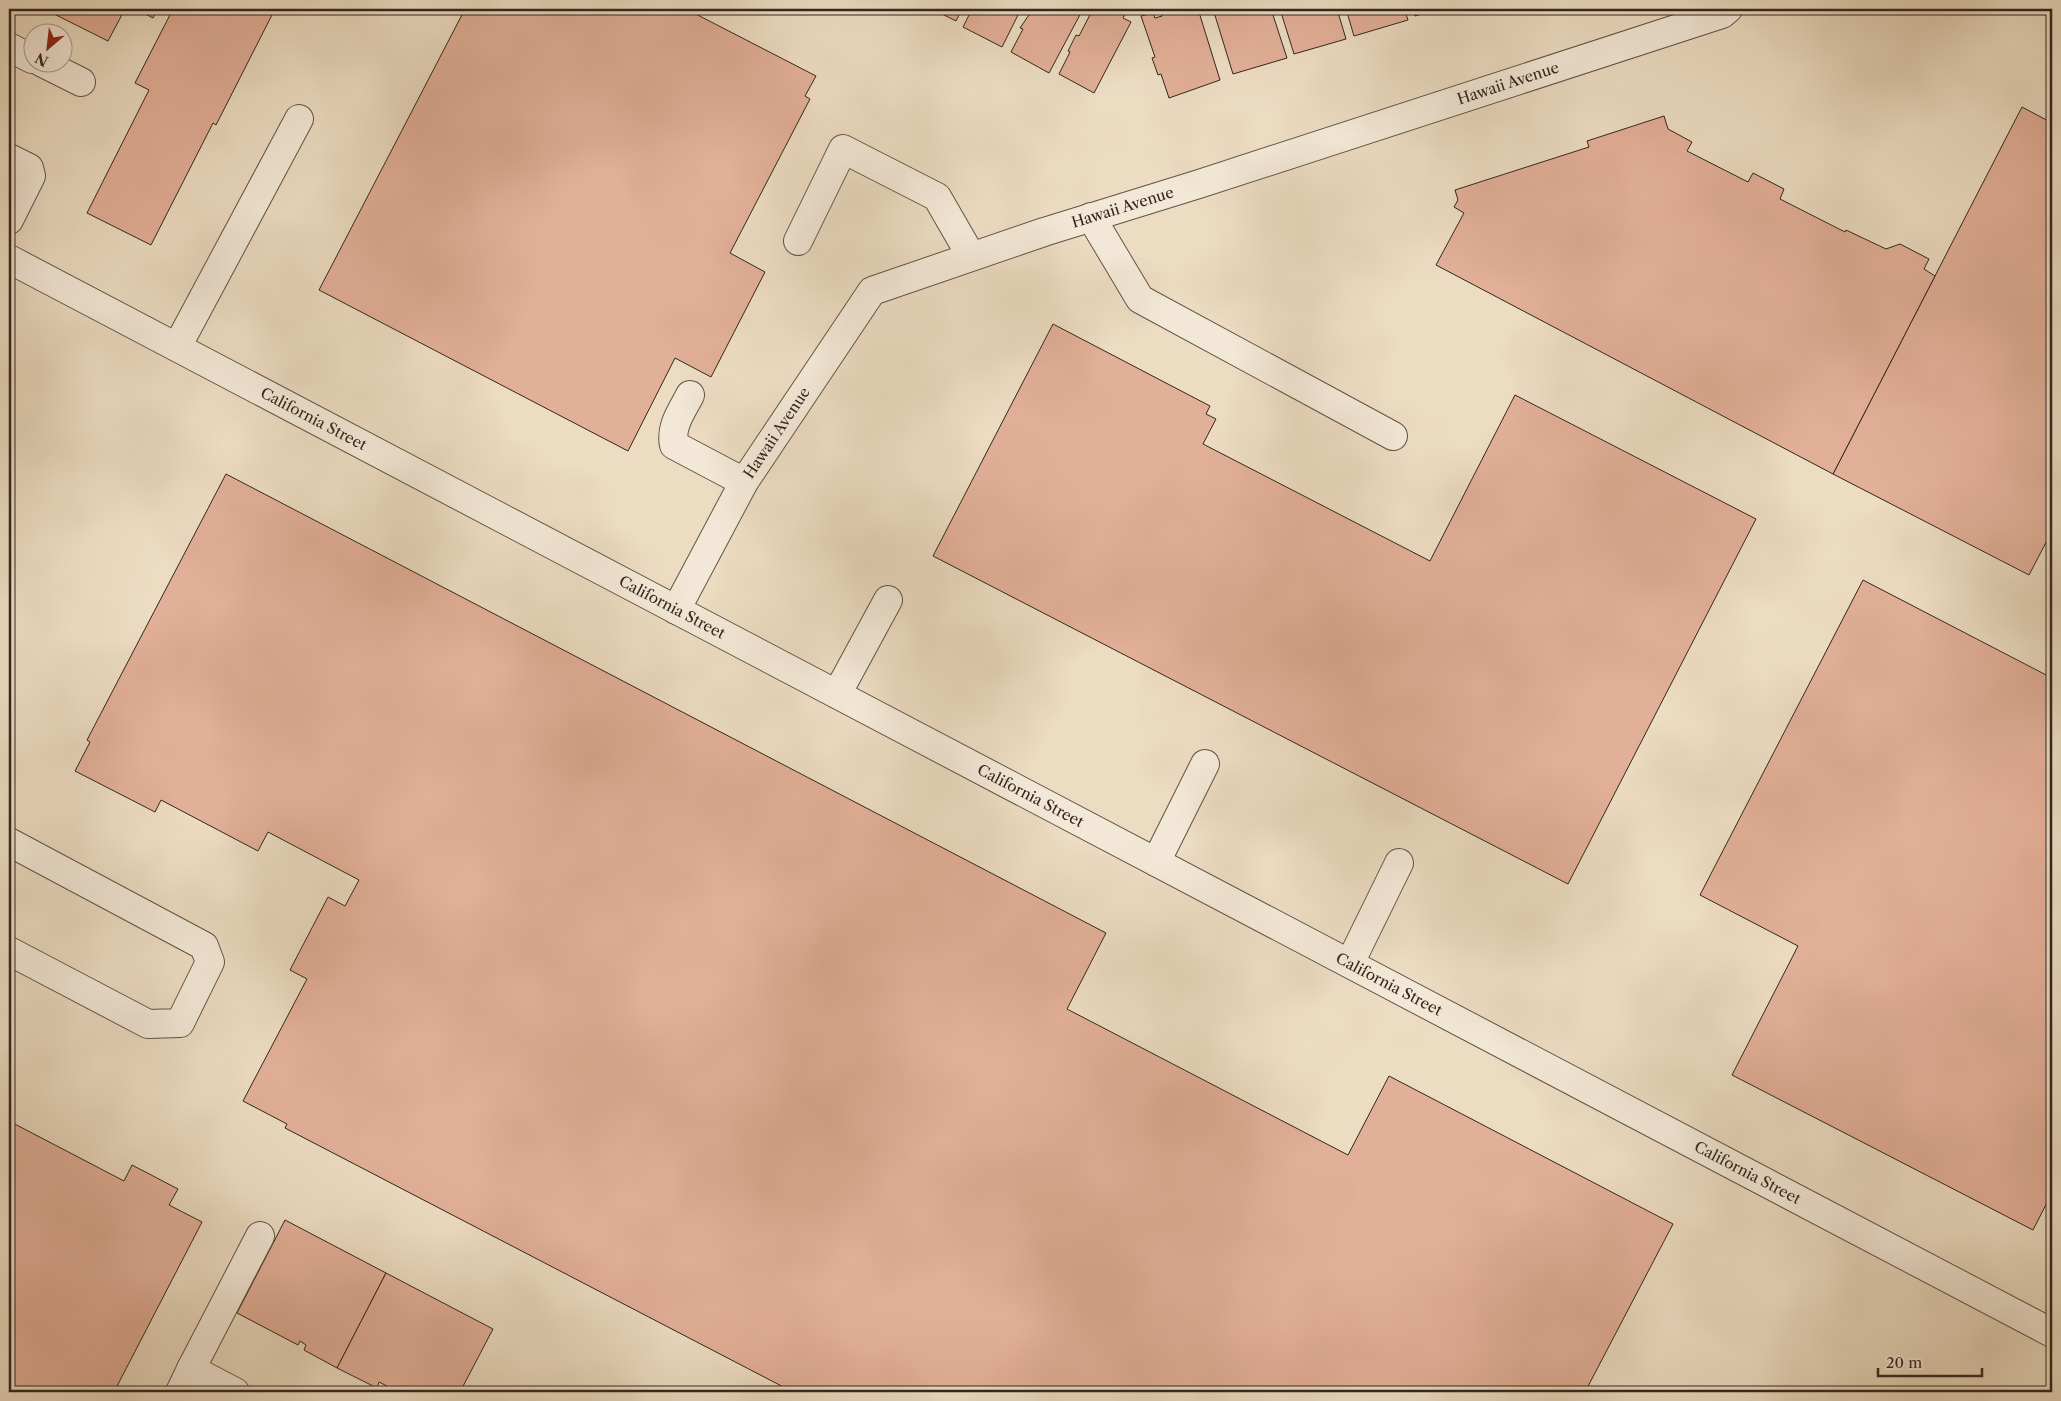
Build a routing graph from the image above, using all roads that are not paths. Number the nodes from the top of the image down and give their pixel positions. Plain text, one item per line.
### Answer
1 (1728, 9) edge
2 (9, 47) edge
3 (22, 54) edge
4 (61, 72) edge
5 (81, 82) dead end
6 (299, 120) dead end
7 (9, 158) edge
8 (1091, 217) junction
9 (9, 220) edge
10 (798, 240) dead end
11 (971, 256) junction
12 (9, 259) edge
13 (177, 347) junction
14 (690, 395) dead end
15 (1393, 436) dead end
16 (744, 482) junction
17 (888, 600) dead end
18 (676, 610) junction
19 (837, 694) junction
20 (1205, 764) dead end
21 (9, 842) edge
22 (1156, 862) junction
23 (1399, 864) dead end
24 (9, 951) edge
25 (1350, 963) junction
26 (260, 1236) dead end
27 (2052, 1332) edge
28 (185, 1381) edge
29 (235, 1392) edge

1 - 8 street, Hawaii Avenue
2 - 3 street
4 - 5 street
6 - 13 street
7 - 9 street
8 - 11 street, Hawaii Avenue
8 - 15 street
10 - 11 street
11 - 16 street, Hawaii Avenue
12 - 13 street, California Street
13 - 18 street, California Street
14 - 16 street
16 - 18 street, Hawaii Avenue
17 - 19 street
18 - 19 street, California Street
19 - 22 street, California Street
20 - 22 street
21 - 24 street
22 - 25 street, California Street
23 - 25 street
25 - 27 street, California Street
26 - 28 street
28 - 29 street

